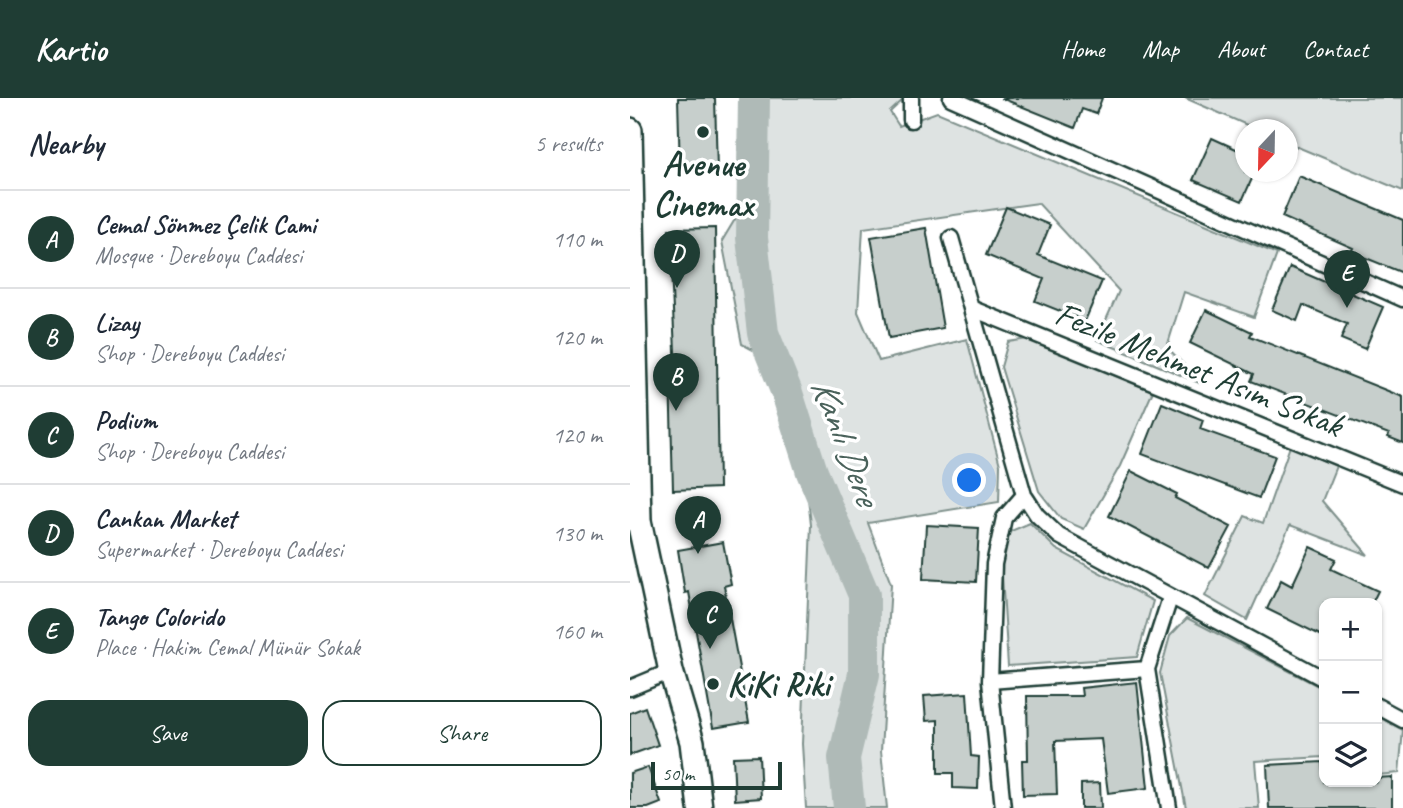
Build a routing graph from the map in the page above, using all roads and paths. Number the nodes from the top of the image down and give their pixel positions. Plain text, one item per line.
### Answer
1 (911, 98) edge
2 (951, 98) edge
3 (911, 120) dead end
4 (630, 130) edge
5 (951, 238) dead end
6 (1403, 299) edge
7 (973, 309) junction
8 (633, 364) edge
9 (1403, 484) edge
10 (1024, 495) junction
11 (634, 523) edge
12 (1170, 598) junction
13 (1147, 669) junction
14 (671, 671) junction
15 (1319, 676) edge
16 (990, 681) junction
17 (630, 688) edge
18 (1382, 709) edge
19 (1403, 720) edge
20 (701, 802) edge
21 (1003, 808) edge
22 (1169, 808) edge

1 - 3 street
2 - 6 street
4 - 8 main road
5 - 7 street
7 - 9 street, Fezile Mehmet Asım Sokak
7 - 10 street
8 - 11 main road
10 - 12 street
10 - 16 street
11 - 14 main road
12 - 13 street
12 - 15 street
13 - 16 street
13 - 22 street
14 - 17 street
14 - 20 main road
16 - 21 street
18 - 19 street

